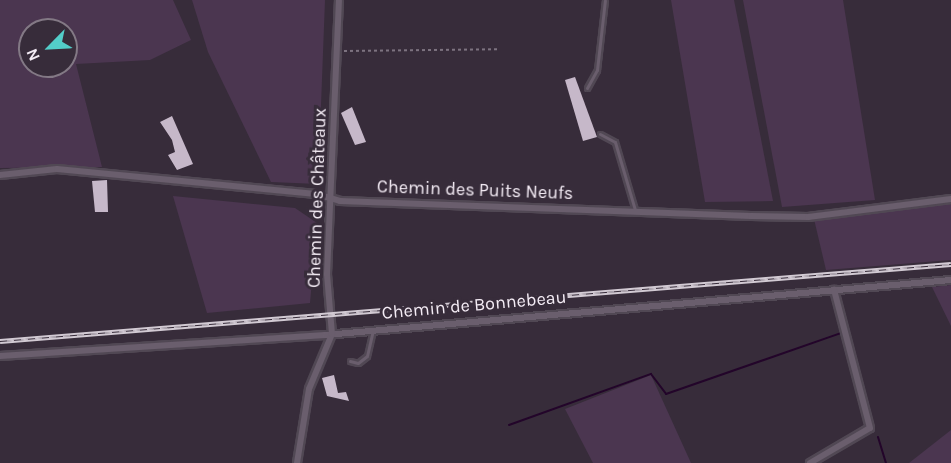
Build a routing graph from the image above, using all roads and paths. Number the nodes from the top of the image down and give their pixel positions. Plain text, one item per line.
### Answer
1 (339, 0) edge
2 (605, 0) edge
3 (496, 49) dead end
4 (337, 51) junction
5 (587, 88) dead end
6 (600, 134) dead end
7 (0, 175) edge
8 (331, 198) junction
9 (951, 199) edge
10 (635, 210) junction
11 (951, 280) edge
12 (834, 290) junction
13 (373, 328) junction
14 (332, 334) junction
15 (0, 356) edge
16 (350, 361) dead end
17 (297, 463) edge
18 (810, 463) edge

1 - 4 street, Chemin des Châteaux
2 - 5 lane
3 - 4 path
4 - 8 street, Chemin des Châteaux
6 - 10 lane
7 - 8 street, Chemin des Puits Neufs
8 - 10 street, Chemin des Puits Neufs
8 - 14 street, Chemin des Châteaux
9 - 10 street, Chemin des Puits Neufs
11 - 12 street, Chemin de Bonnebeau
12 - 13 street, Chemin de Bonnebeau
12 - 18 street
13 - 14 street, Chemin de Bonnebeau
13 - 16 lane
14 - 15 street, Chemin de Bonnebeau
14 - 17 street, Chemin des Châteaux

